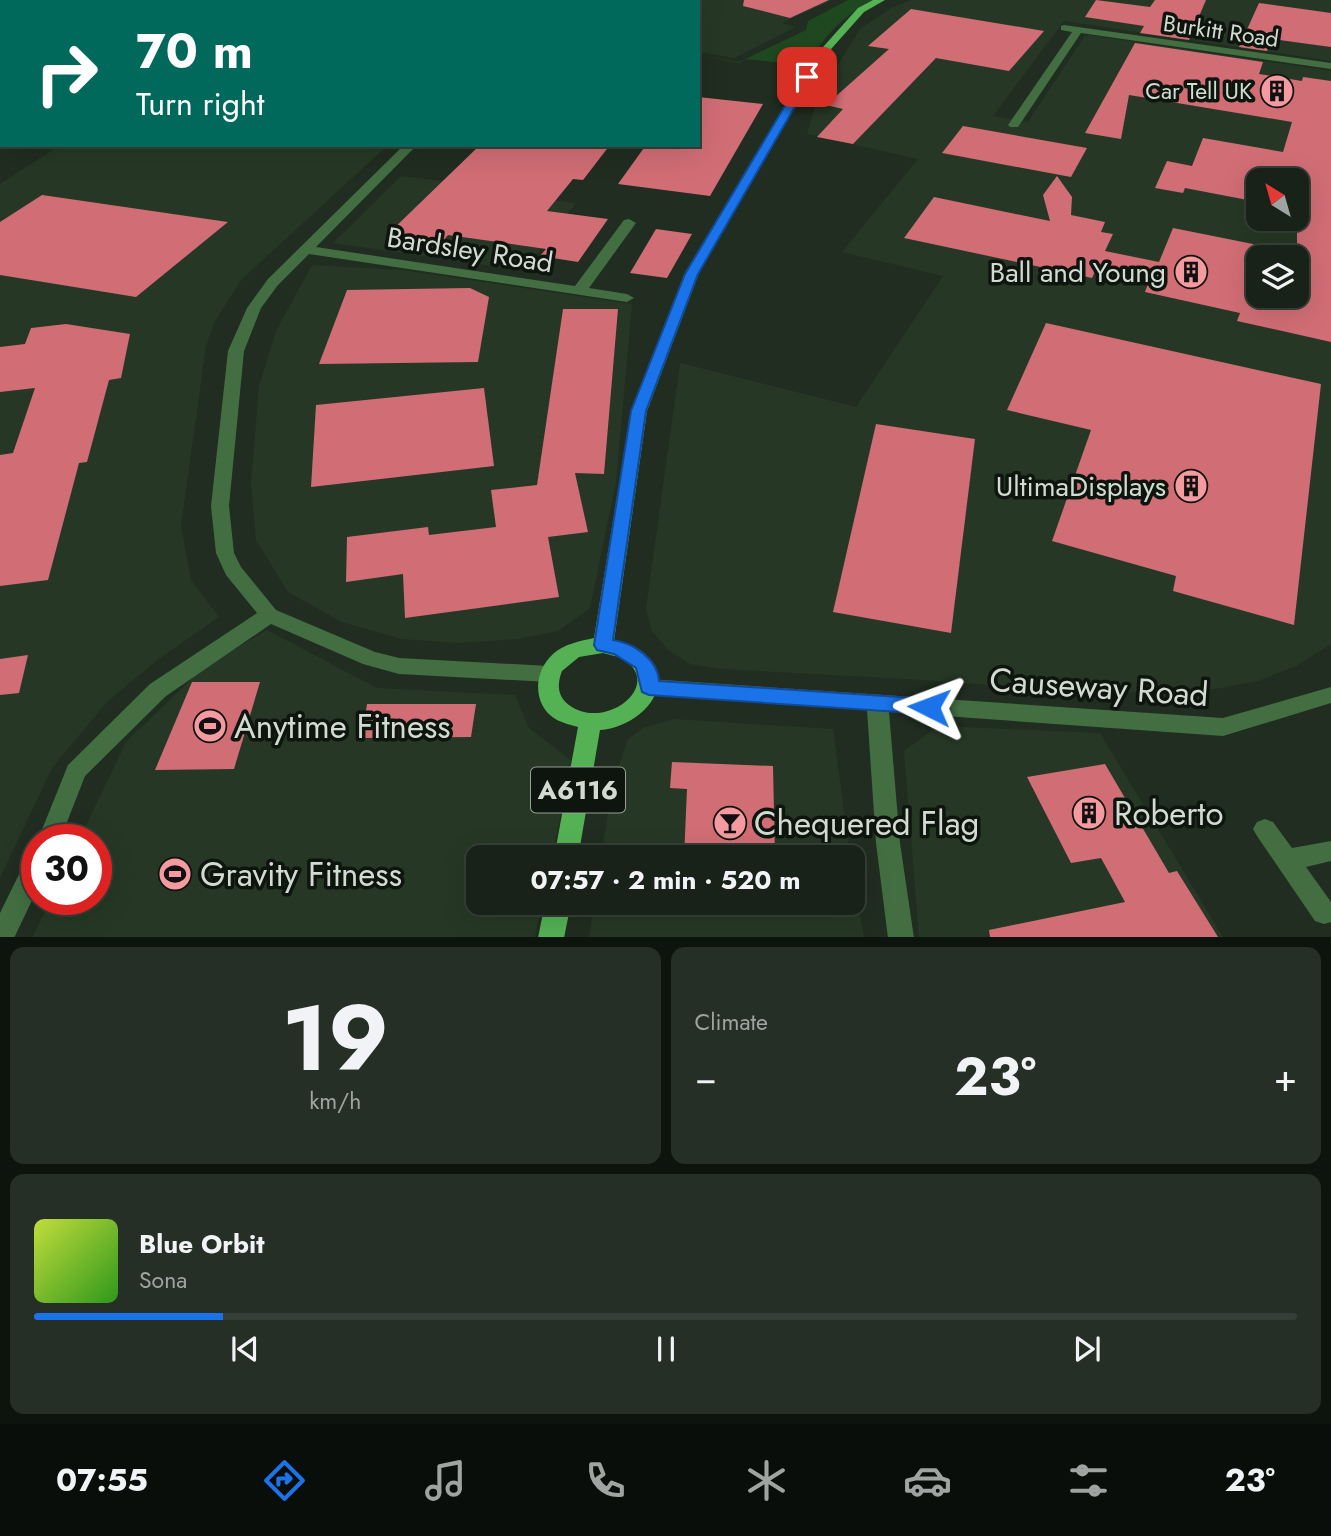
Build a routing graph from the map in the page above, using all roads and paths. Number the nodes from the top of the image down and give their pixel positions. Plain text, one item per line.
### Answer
1 (880, 0) edge
2 (1064, 28) dead end
3 (1078, 30) junction
4 (1331, 66) edge
5 (1014, 125) dead end
6 (409, 147) edge
7 (629, 223) dead end
8 (305, 249) junction
9 (579, 291) junction
10 (627, 298) dead end
11 (269, 615) junction
12 (603, 645) junction
13 (549, 674) junction
14 (649, 687) junction
15 (1331, 695) edge
16 (877, 704) junction
17 (590, 722) junction
18 (54, 824) edge
19 (1265, 829) dead end
20 (568, 845) edge
21 (1331, 851) edge
22 (1287, 860) junction
23 (21, 896) edge
24 (1324, 914) dead end
25 (556, 915) edge
26 (1, 937) edge
27 (551, 937) edge
28 (901, 937) edge

1 - 12 main road
2 - 3 street, Burkitt Road
3 - 4 street, Burkitt Road
3 - 5 street
6 - 8 street
7 - 9 street
8 - 9 street, Bardsley Road
8 - 11 street
9 - 10 street, Bardsley Road
11 - 13 street
11 - 18 street
12 - 13 main road
12 - 14 main road
13 - 17 main road
14 - 16 street, Causeway Road
14 - 17 main road
15 - 16 street, Causeway Road
16 - 28 street
17 - 20 main road, A6116
19 - 22 street
21 - 22 street
22 - 24 street
23 - 26 street
25 - 27 main road

